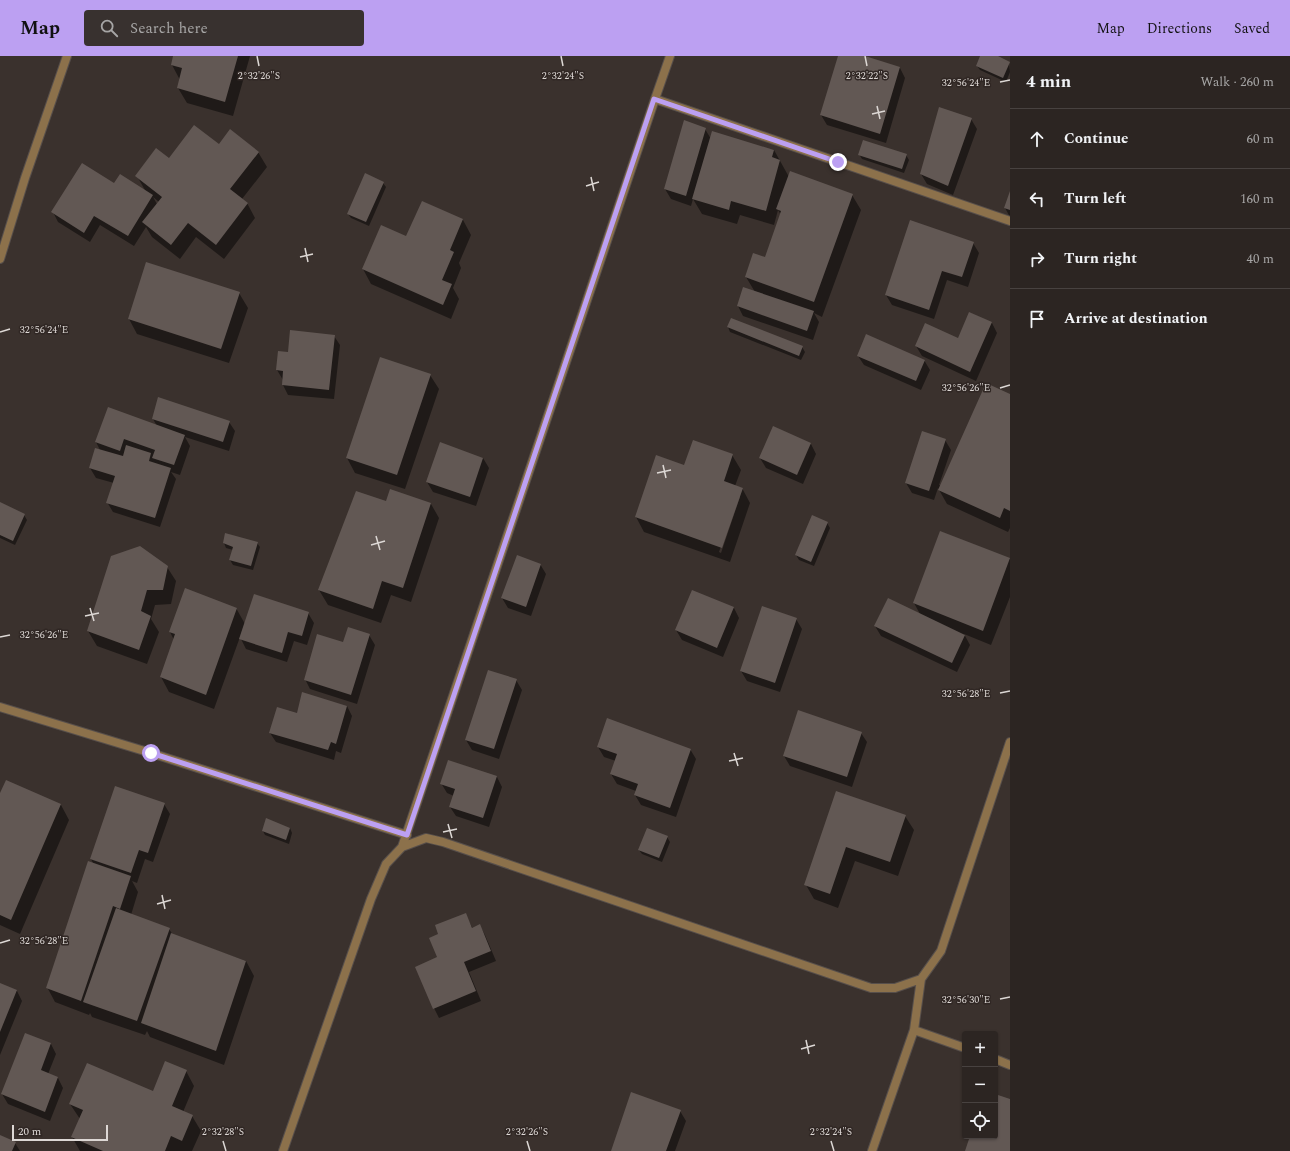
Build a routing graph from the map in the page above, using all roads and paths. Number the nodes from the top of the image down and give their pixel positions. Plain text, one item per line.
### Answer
1 (67, 56) edge
2 (670, 56) edge
3 (654, 99) junction
4 (1010, 221) edge
5 (0, 259) edge
6 (0, 707) edge
7 (1010, 742) edge
8 (407, 835) junction
9 (402, 847) junction
10 (921, 979) junction
11 (914, 1030) junction
12 (962, 1047) edge
13 (998, 1060) edge
14 (1010, 1065) edge
15 (283, 1151) edge
16 (872, 1151) edge

1 - 5 street
2 - 3 street
3 - 4 street
3 - 8 street
6 - 8 street
7 - 10 street
8 - 9 street
9 - 10 street
9 - 15 street
10 - 11 street
11 - 12 street
11 - 16 street
13 - 14 street

